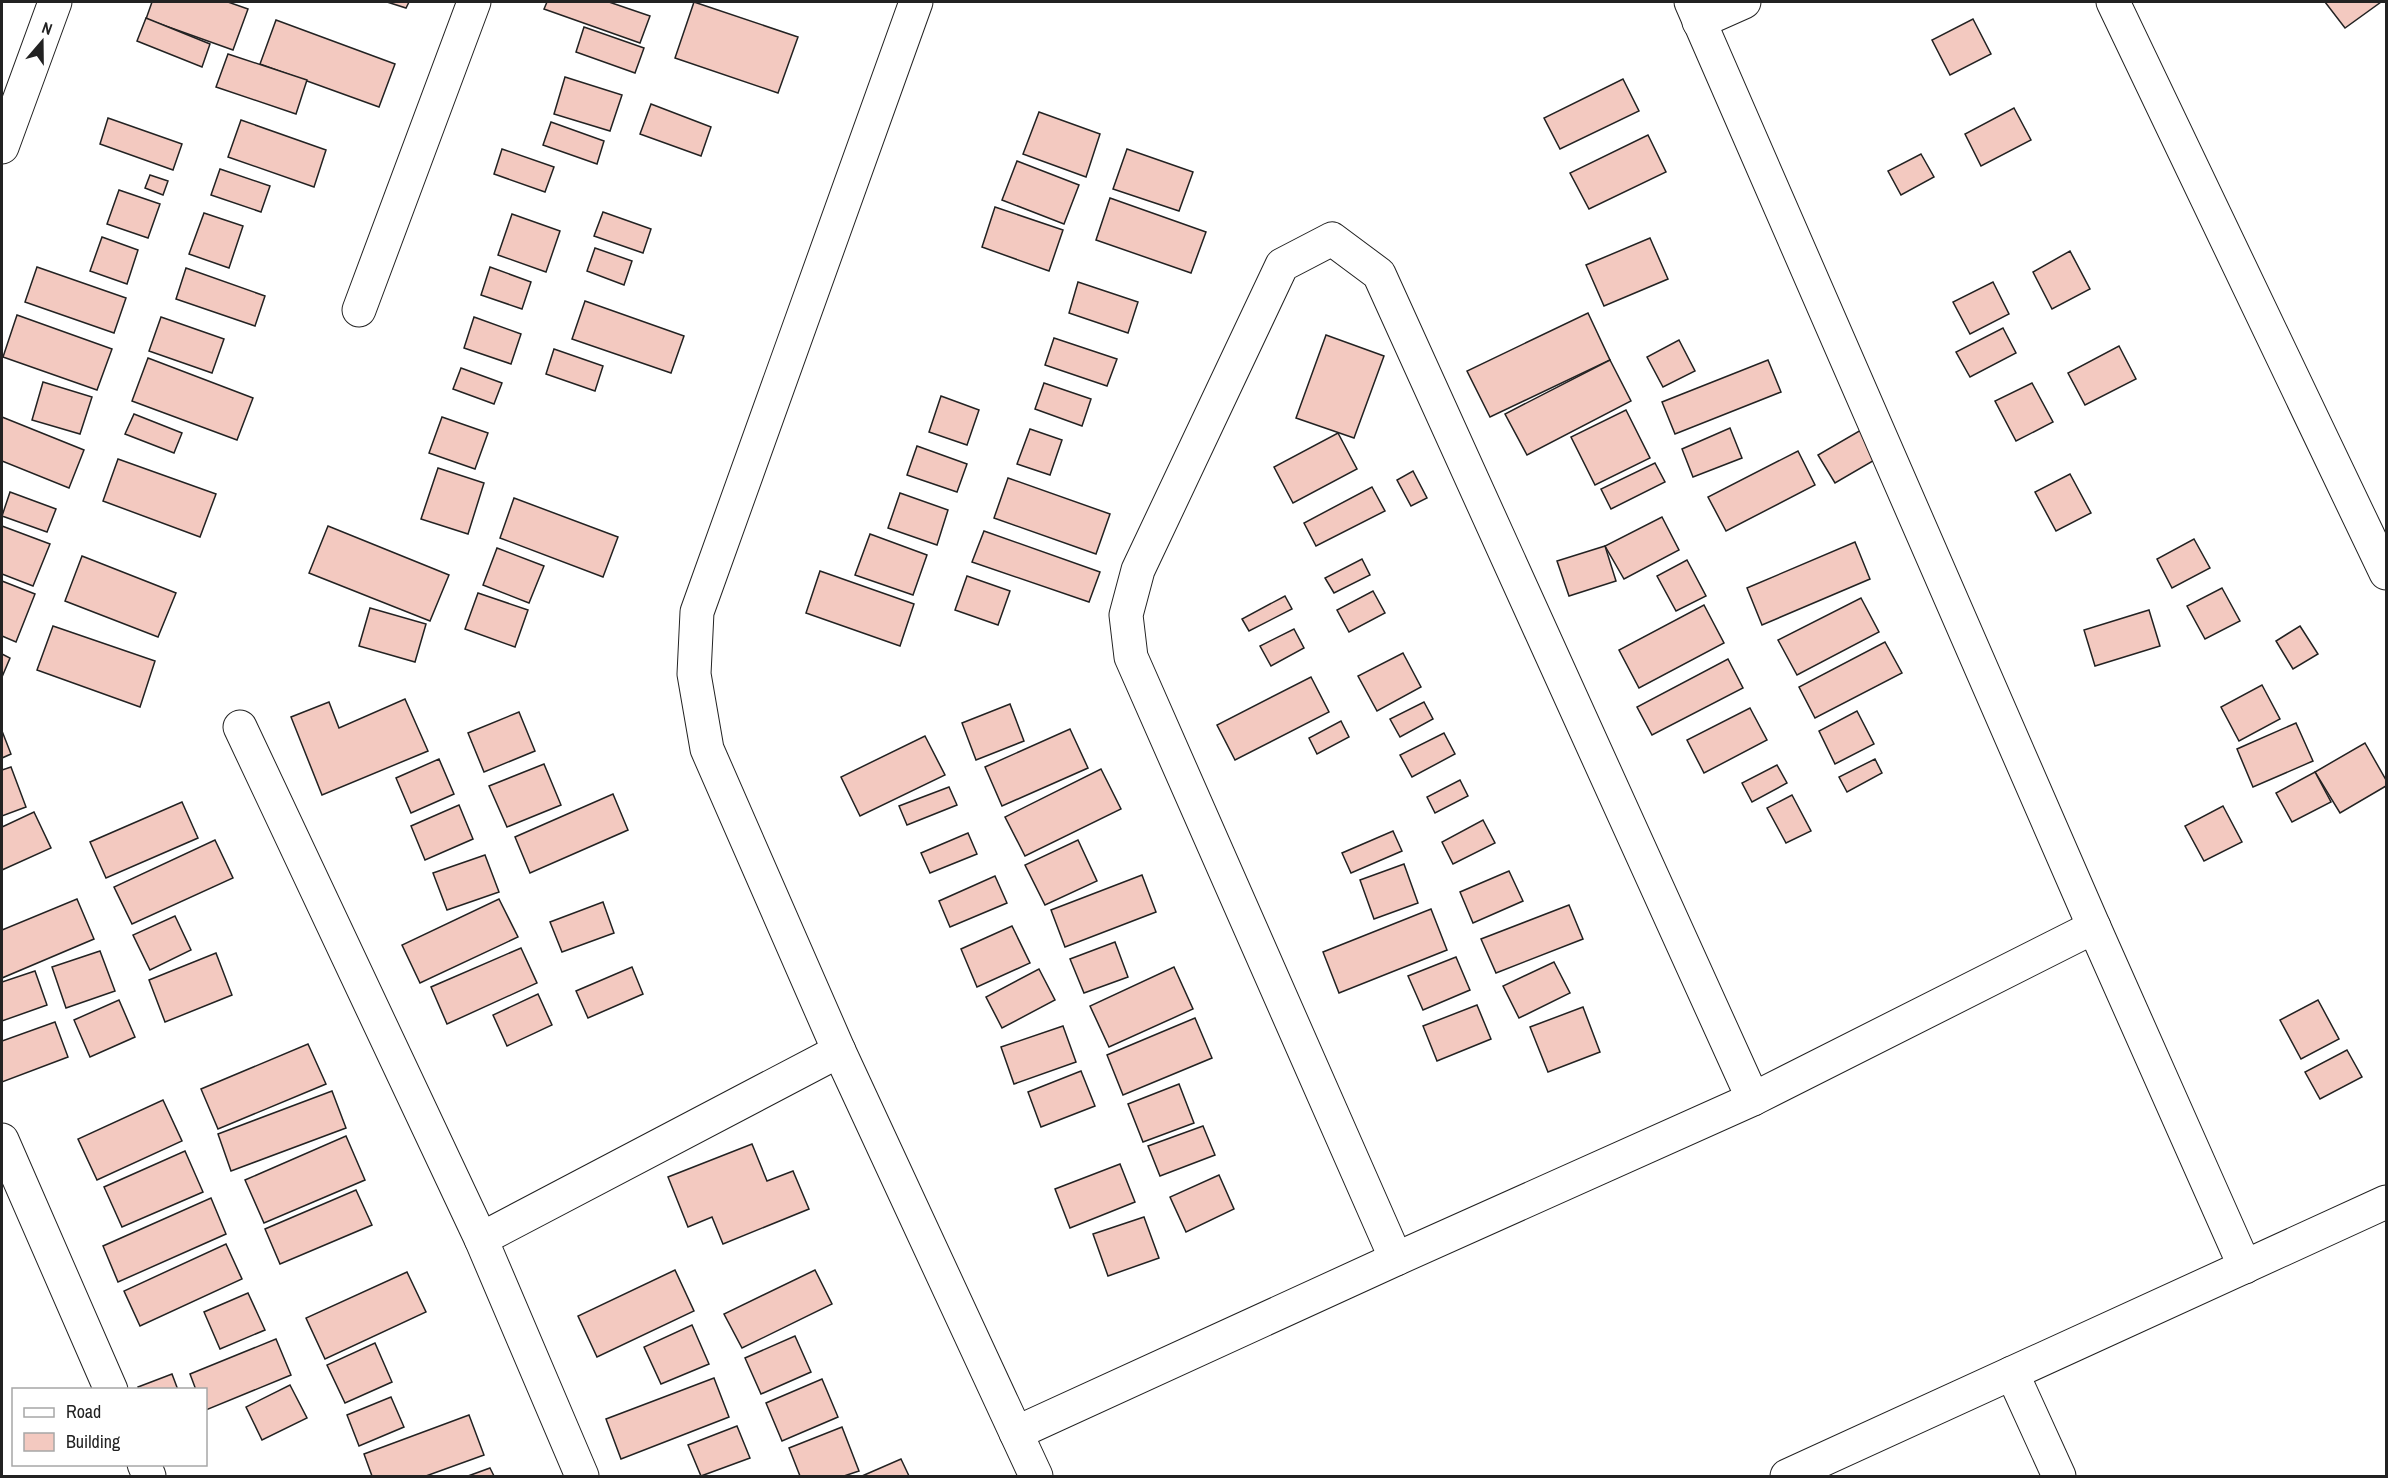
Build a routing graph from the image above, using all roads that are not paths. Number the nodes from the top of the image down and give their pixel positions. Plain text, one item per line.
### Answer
1 (55, 2) edge
2 (474, 2) edge
3 (916, 2) edge
4 (1744, 2) edge
5 (2113, 2) edge
6 (1695, 12) edge
7 (2, 147) edge
8 (359, 310) dead end
9 (2386, 573) edge
10 (240, 727) dead end
11 (2094, 927) junction
12 (839, 1051) junction
13 (1753, 1099) junction
14 (2, 1140) edge
15 (2386, 1202) edge
16 (481, 1239) junction
17 (1396, 1259) junction
18 (2245, 1267) junction
19 (2012, 1373) junction
20 (111, 1388) edge
21 (1016, 1433) junction
22 (582, 1476) edge
23 (1036, 1476) edge
24 (1787, 1476) edge
25 (2059, 1476) edge

1 - 7 street
2 - 8 street
3 - 12 street
4 - 6 street
5 - 9 street
6 - 11 street
10 - 16 street
11 - 13 street
11 - 18 street
12 - 16 street
12 - 21 street
13 - 17 street
13 - 17 street
14 - 20 street
15 - 18 street
16 - 22 street
17 - 21 street
18 - 19 street
19 - 24 street
19 - 25 street
21 - 23 street

